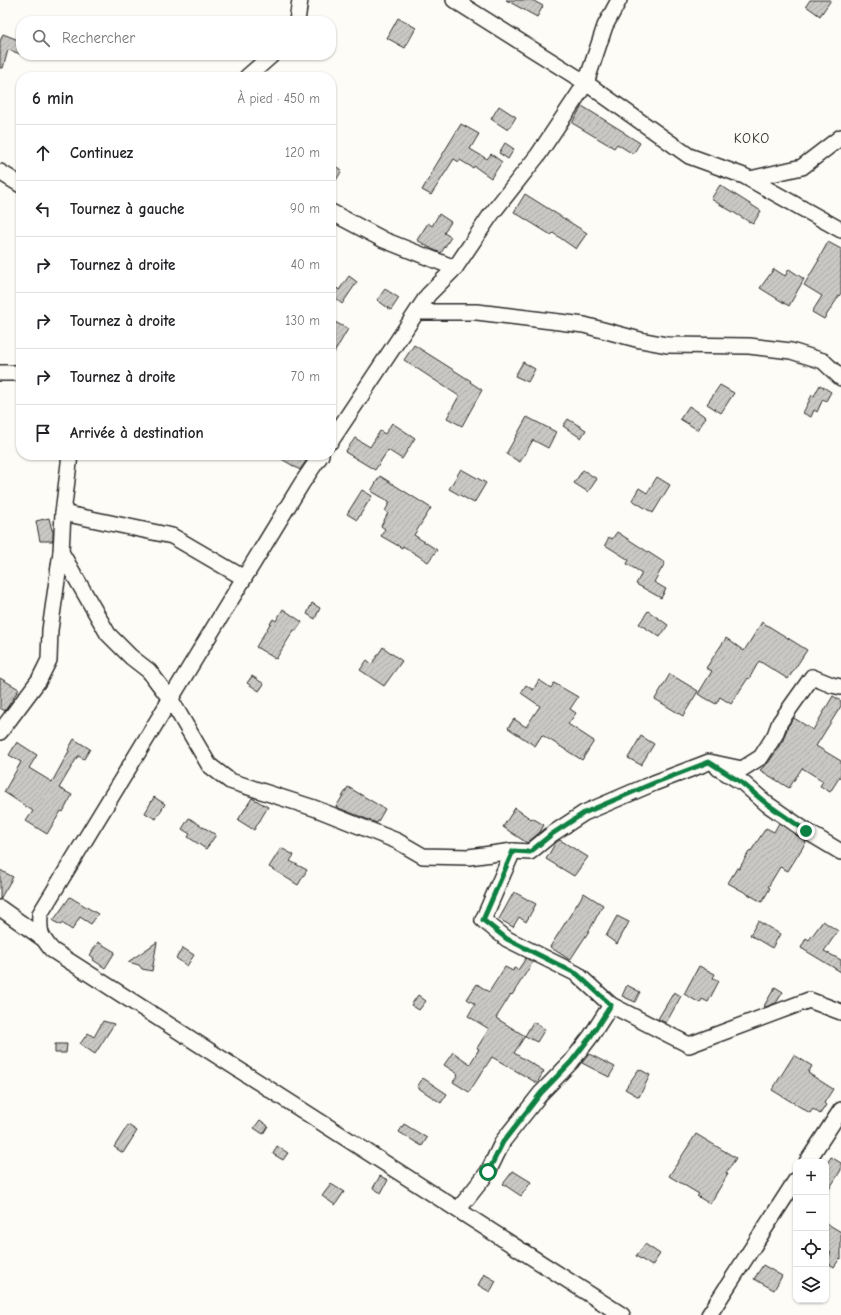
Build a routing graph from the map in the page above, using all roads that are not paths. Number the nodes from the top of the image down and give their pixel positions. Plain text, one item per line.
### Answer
1 (300, 0) edge
2 (454, 0) edge
3 (619, 0) edge
4 (298, 16) edge
5 (266, 60) edge
6 (253, 72) edge
7 (586, 83) junction
8 (841, 137) edge
9 (0, 172) edge
10 (750, 178) junction
11 (16, 182) edge
12 (336, 215) edge
13 (841, 230) edge
14 (455, 268) junction
15 (416, 312) junction
16 (0, 373) edge
17 (16, 373) edge
18 (841, 378) edge
19 (336, 433) edge
20 (69, 460) edge
21 (318, 460) edge
22 (63, 513) junction
23 (61, 552) junction
24 (244, 578) junction
25 (841, 687) edge
26 (171, 700) junction
27 (0, 732) edge
28 (709, 762) junction
29 (513, 851) junction
30 (841, 852) edge
31 (0, 908) edge
32 (42, 938) junction
33 (611, 1005) junction
34 (841, 1012) edge
35 (841, 1110) edge
36 (809, 1159) edge
37 (793, 1185) edge
38 (458, 1210) junction
39 (622, 1315) edge
40 (709, 1315) edge

1 - 4 street
2 - 7 street
3 - 7 street
5 - 6 street
7 - 10 street
7 - 14 street
8 - 10 street
9 - 11 street
10 - 13 street
12 - 14 street
14 - 15 street
15 - 18 street
15 - 19 street
16 - 17 street
20 - 22 street
21 - 24 street
22 - 23 street
22 - 24 street
23 - 26 street
23 - 27 street
24 - 26 street
25 - 28 street
26 - 29 street
26 - 32 street
28 - 29 street
28 - 30 street
29 - 33 street
31 - 32 street
32 - 38 street
33 - 34 street
33 - 38 street
35 - 36 street
37 - 40 street
38 - 39 street

